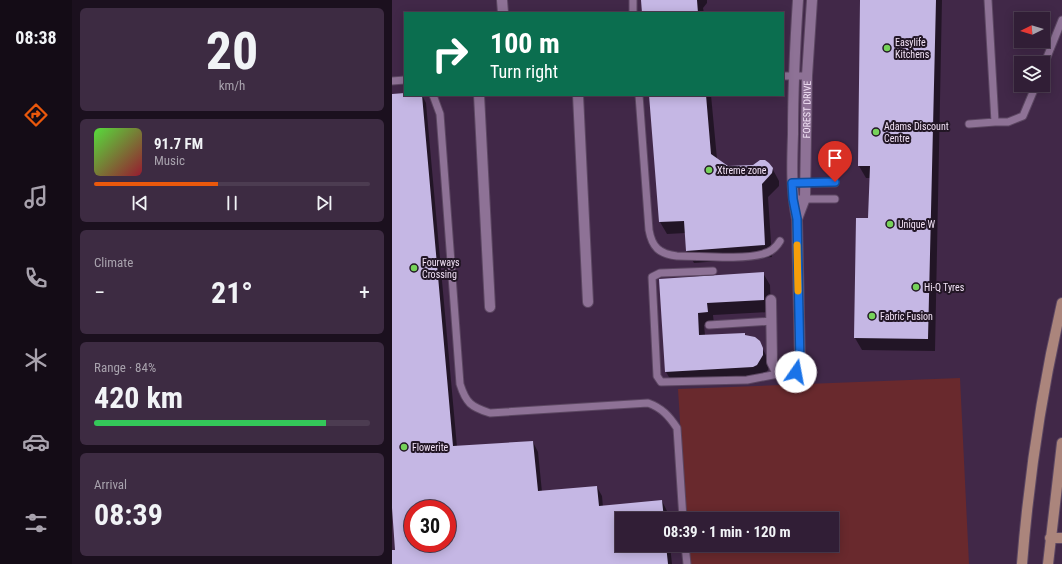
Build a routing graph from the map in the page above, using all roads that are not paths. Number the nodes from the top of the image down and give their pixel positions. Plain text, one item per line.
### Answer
1 (502, 0) edge
2 (632, 0) edge
3 (798, 0) edge
4 (812, 0) edge
5 (988, 0) edge
6 (502, 12) edge
7 (633, 12) edge
8 (1062, 20) edge
9 (1047, 56) edge
10 (788, 76) edge
11 (807, 76) junction
12 (404, 80) edge
13 (392, 81) edge
14 (1033, 92) edge
15 (433, 96) edge
16 (478, 96) edge
17 (578, 96) edge
18 (639, 96) edge
19 (995, 122) junction
20 (969, 124) dead end
21 (806, 182) junction
22 (835, 182) dead end
23 (792, 183) junction
24 (805, 198) junction
25 (793, 199) junction
26 (835, 199) dead end
27 (797, 219) junction
28 (780, 241) dead end
29 (713, 272) dead end
30 (771, 300) dead end
31 (588, 302) dead end
32 (1062, 303) edge
33 (490, 307) dead end
34 (772, 321) junction
35 (709, 325) dead end
36 (778, 374) junction
37 (1062, 443) edge
38 (1058, 510) edge
39 (683, 512) edge
40 (1050, 538) junction
41 (1062, 538) edge
42 (686, 552) edge
43 (687, 564) edge
44 (1022, 564) edge
45 (1048, 564) edge

1 - 6 street
2 - 7 lane
3 - 10 street, FOREST DRIVE
4 - 11 street, FOREST DRIVE
5 - 19 lane
8 - 9 lane
10 - 11 lane
10 - 23 street, FOREST DRIVE
11 - 21 street, FOREST DRIVE
12 - 13 lane
14 - 19 lane
15 - 39 lane
16 - 33 street
17 - 31 street
18 - 28 lane
19 - 20 lane
21 - 22 lane
21 - 23 lane
21 - 24 street, FOREST DRIVE
23 - 25 street, FOREST DRIVE
24 - 25 lane
24 - 26 lane
24 - 27 street, FOREST DRIVE
25 - 27 street, FOREST DRIVE
27 - 36 street, FOREST DRIVE
29 - 36 lane
30 - 34 street
32 - 44 main road
34 - 35 lane
34 - 36 street
37 - 38 main road
38 - 40 main road
40 - 41 main road
40 - 45 main road
42 - 43 lane

